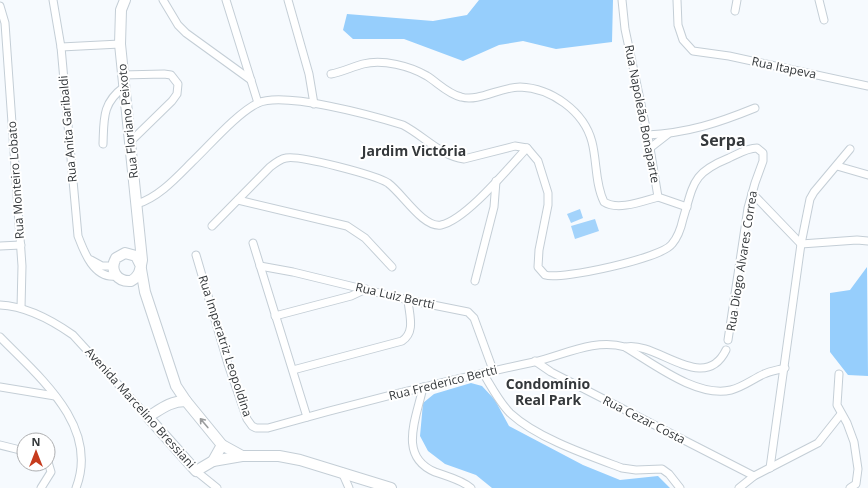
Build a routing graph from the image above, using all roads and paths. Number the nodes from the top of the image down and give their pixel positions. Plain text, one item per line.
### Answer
1 (53, 0) edge
2 (125, 0) edge
3 (163, 0) edge
4 (226, 0) edge
5 (288, 0) edge
6 (622, 0) edge
7 (677, 0) edge
8 (737, 0) edge
9 (819, 0) edge
10 (0, 6) edge
11 (735, 11) dead end
12 (824, 20) dead end
13 (120, 44) junction
14 (61, 48) junction
15 (4, 58) edge
16 (331, 74) dead end
17 (122, 75) junction
18 (251, 80) junction
19 (868, 86) edge
20 (124, 87) junction
21 (258, 103) junction
22 (314, 104) junction
23 (756, 108) dead end
24 (668, 134) junction
25 (647, 135) junction
26 (130, 142) junction
27 (103, 144) dead end
28 (527, 148) junction
29 (650, 148) junction
30 (850, 149) dead end
31 (837, 166) junction
32 (868, 175) edge
33 (496, 181) junction
34 (752, 193) junction
35 (658, 197) junction
36 (238, 200) junction
37 (137, 204) junction
38 (686, 207) junction
39 (212, 226) dead end
40 (868, 241) edge
41 (140, 243) junction
42 (253, 243) dead end
43 (801, 244) junction
44 (21, 245) junction
45 (0, 246) edge
46 (131, 254) junction
47 (196, 255) dead end
48 (260, 266) junction
49 (392, 267) dead end
50 (141, 268) junction
51 (114, 271) junction
52 (130, 280) junction
53 (475, 281) dead end
54 (366, 289) junction
55 (145, 292) junction
56 (408, 300) junction
57 (0, 305) edge
58 (21, 308) junction
59 (275, 316) junction
60 (0, 337) edge
61 (728, 340) dead end
62 (625, 347) junction
63 (726, 350) dead end
64 (535, 361) junction
65 (785, 368) junction
66 (293, 370) junction
67 (493, 370) junction
68 (483, 373) junction
69 (839, 374) dead end
70 (176, 386) junction
71 (0, 387) edge
72 (423, 387) junction
73 (55, 396) junction
74 (186, 402) junction
75 (166, 405) junction
76 (841, 414) junction
77 (148, 417) junction
78 (307, 417) junction
79 (285, 423) joint
80 (222, 445) junction
81 (1, 446) edge
82 (16, 449) edge
83 (242, 456) junction
84 (213, 461) junction
85 (770, 468) junction
86 (196, 471) junction
87 (51, 472) edge
88 (342, 472) junction
89 (754, 476) junction
90 (462, 485) edge
91 (856, 487) edge
92 (41, 488) edge
93 (76, 488) edge
94 (217, 488) edge
95 (349, 488) edge
96 (391, 488) edge
97 (471, 488) edge
98 (680, 488) edge
99 (739, 488) edge

1 - 14 street, Rua Anita Garibaldi
2 - 13 street, Rua Floriano Peixoto
3 - 18 street
4 - 18 street
5 - 22 street
6 - 25 street, Rua Napoleão Bonaparte
7 - 19 street, Rua Itapeva
8 - 11 street
9 - 12 street
10 - 15 street, Rua Monteiro Lobato
13 - 14 street
13 - 17 street, Rua Floriano Peixoto
14 - 51 street, Rua Anita Garibaldi
15 - 44 street, Rua Monteiro Lobato
16 - 35 street
17 - 20 street, Rua Floriano Peixoto
17 - 26 street
18 - 21 street
20 - 26 street, Rua Floriano Peixoto
20 - 27 street
21 - 22 street
21 - 37 street
22 - 28 street
23 - 24 street
24 - 25 street
24 - 29 street
25 - 29 street, Rua Napoleão Bonaparte
26 - 37 street, Rua Floriano Peixoto
28 - 33 street
28 - 38 street
29 - 35 street, Rua Napoleão Bonaparte
30 - 31 street
31 - 32 street
31 - 43 street
33 - 36 street
33 - 53 street
34 - 38 street, Rua Diogo Alvares Correa
34 - 43 street
34 - 61 street, Rua Diogo Alvares Correa
35 - 38 street, Rua Napoleão Bonaparte
36 - 39 street
36 - 49 street
37 - 41 street, Rua Floriano Peixoto
40 - 43 street
41 - 46 street
41 - 50 street, Rua Floriano Peixoto
42 - 48 street
43 - 65 street
44 - 45 street
44 - 58 street, Rua Monteiro Lobato
46 - 50 street
46 - 51 street
47 - 79 street, Rua Imperatriz Leopoldina
48 - 54 street, Rua Luiz Bertti
48 - 59 street
50 - 52 street
50 - 55 street, Rua Floriano Peixoto
51 - 52 street
52 - 55 street
54 - 56 street, Rua Luiz Bertti
54 - 59 street
55 - 70 street, Rua Floriano Peixoto
56 - 66 street
56 - 67 street, Rua Luiz Bertti
57 - 58 street, Avenida Marcelino Bressiani
58 - 77 street, Avenida Marcelino Bressiani
59 - 66 street
60 - 73 street
62 - 63 street, Rua Frederico Bertti
62 - 64 street, Rua Frederico Bertti
62 - 65 street, Rua Frederico Bertti
64 - 67 street, Rua Frederico Bertti
64 - 89 street, Rua Cezar Costa
65 - 85 street
66 - 78 street
67 - 68 street, Rua Frederico Bertti
68 - 72 street, Rua Frederico Bertti
68 - 98 street
69 - 76 street
70 - 74 street, Rua Floriano Peixoto
70 - 75 street
71 - 73 street
72 - 78 street, Rua Frederico Bertti
72 - 90 street
73 - 93 street
74 - 75 street
80 -> 74 street, Rua Floriano Peixoto
75 - 77 street
76 - 85 street
76 - 91 street
77 - 86 street, Avenida Marcelino Bressiani
78 - 79 street, Rua Frederico Bertti
80 - 83 street
80 - 84 street, Avenida Marcelino Bressiani
81 - 82 street
83 - 84 street
83 - 88 street
84 - 86 street, Avenida Marcelino Bressiani
85 - 89 street
86 - 94 street
87 - 92 street
88 - 95 street
88 - 96 street
89 - 99 street
90 - 97 street

